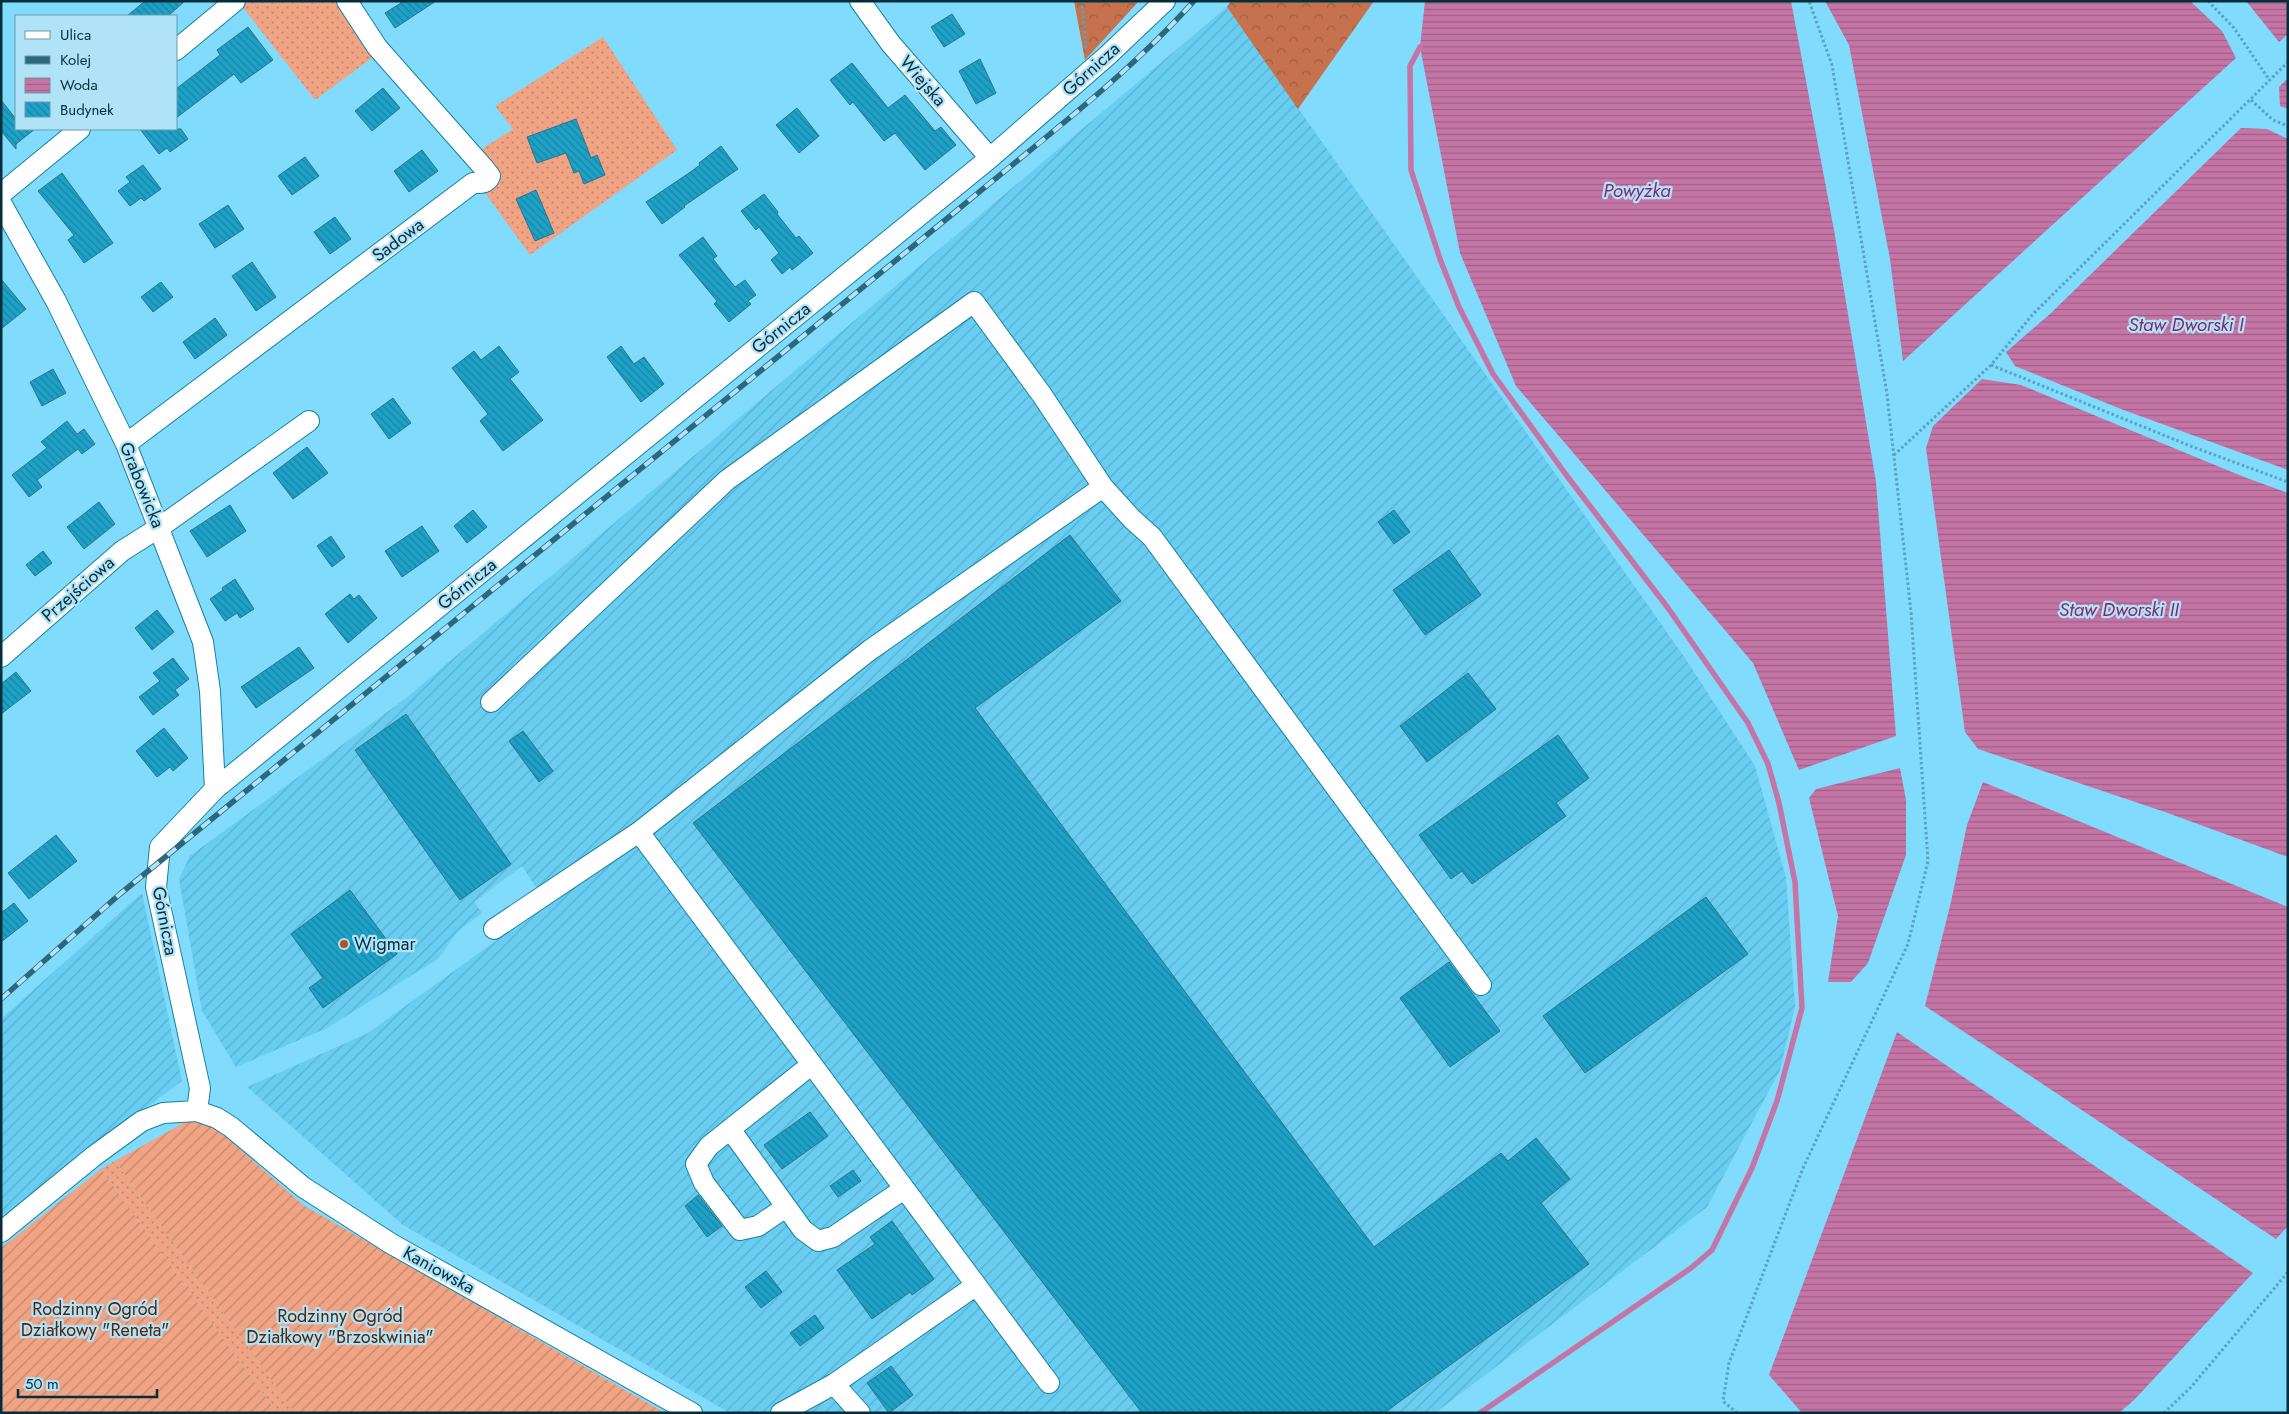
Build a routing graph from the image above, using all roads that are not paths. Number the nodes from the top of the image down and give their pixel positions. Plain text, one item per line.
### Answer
1 (235, 1) edge
2 (347, 1) edge
3 (860, 1) edge
4 (1165, 1) edge
5 (178, 48) edge
6 (79, 130) edge
7 (990, 158) junction
8 (1, 194) edge
9 (1, 203) edge
10 (309, 421) dead end
11 (126, 444) junction
12 (1102, 487) junction
13 (160, 527) junction
14 (1, 656) edge
15 (490, 702) dead end
16 (215, 789) junction
17 (639, 832) junction
18 (494, 929) dead end
19 (1481, 985) dead end
20 (811, 1065) junction
21 (197, 1111) junction
22 (730, 1129) junction
23 (904, 1189) junction
24 (786, 1208) junction
25 (1, 1232) edge
26 (976, 1286) junction
27 (1049, 1383) dead end
28 (834, 1384) junction
29 (692, 1413) edge
30 (781, 1413) edge
31 (860, 1413) edge

1 - 5 street
2 - 11 street, Sadowa
3 - 7 street, Wiejska
4 - 7 street, Górnicza
6 - 8 street
7 - 16 street, Górnicza
9 - 11 street, Grabowicka
10 - 13 street, Przejściowa
11 - 13 street, Grabowicka
12 - 15 street
12 - 17 street
12 - 19 street
13 - 14 street, Przejściowa
13 - 16 street, Grabowicka
16 - 21 street, Górnicza
17 - 18 street
17 - 20 street
20 - 22 street
20 - 23 street
21 - 25 street
21 - 29 street, Kaniowska
22 - 24 street
22 - 24 street
23 - 24 street
23 - 26 street
26 - 27 street
26 - 28 street
28 - 30 street
28 - 31 street

